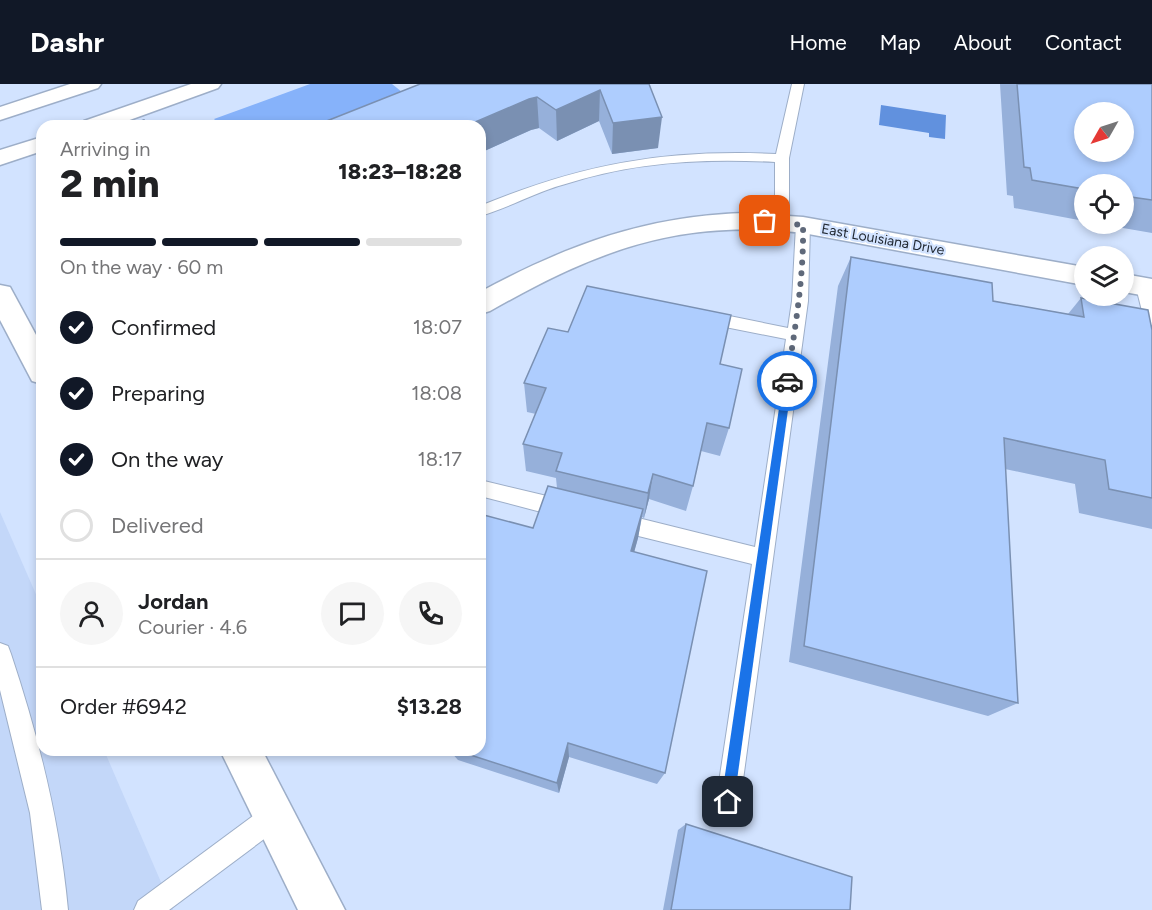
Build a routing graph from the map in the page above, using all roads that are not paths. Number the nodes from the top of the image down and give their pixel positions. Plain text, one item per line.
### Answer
1 (91, 84) edge
2 (211, 84) edge
3 (798, 84) edge
4 (0, 114) edge
5 (109, 120) edge
6 (36, 146) edge
7 (0, 158) edge
8 (782, 158) junction
9 (486, 209) edge
10 (793, 223) junction
11 (1074, 274) edge
12 (1140, 286) edge
13 (0, 294) edge
14 (486, 301) edge
15 (693, 315) edge
16 (1152, 319) edge
17 (794, 335) junction
18 (36, 362) edge
19 (486, 490) edge
20 (763, 558) junction
21 (0, 654) edge
22 (243, 756) edge
23 (728, 802) dead end
24 (274, 816) junction
25 (55, 910) edge
26 (147, 910) edge
27 (322, 910) edge

1 - 4 street
2 - 5 street
3 - 8 lane
6 - 7 street
8 - 9 lane
8 - 10 lane
10 - 11 street, East Louisiana Drive
10 - 14 street, East Louisiana Drive
10 - 17 lane
12 - 16 lane
13 - 18 street
15 - 17 lane
17 - 20 lane
19 - 20 lane
20 - 23 lane
21 - 25 lane
22 - 24 street
24 - 26 lane
24 - 27 street

